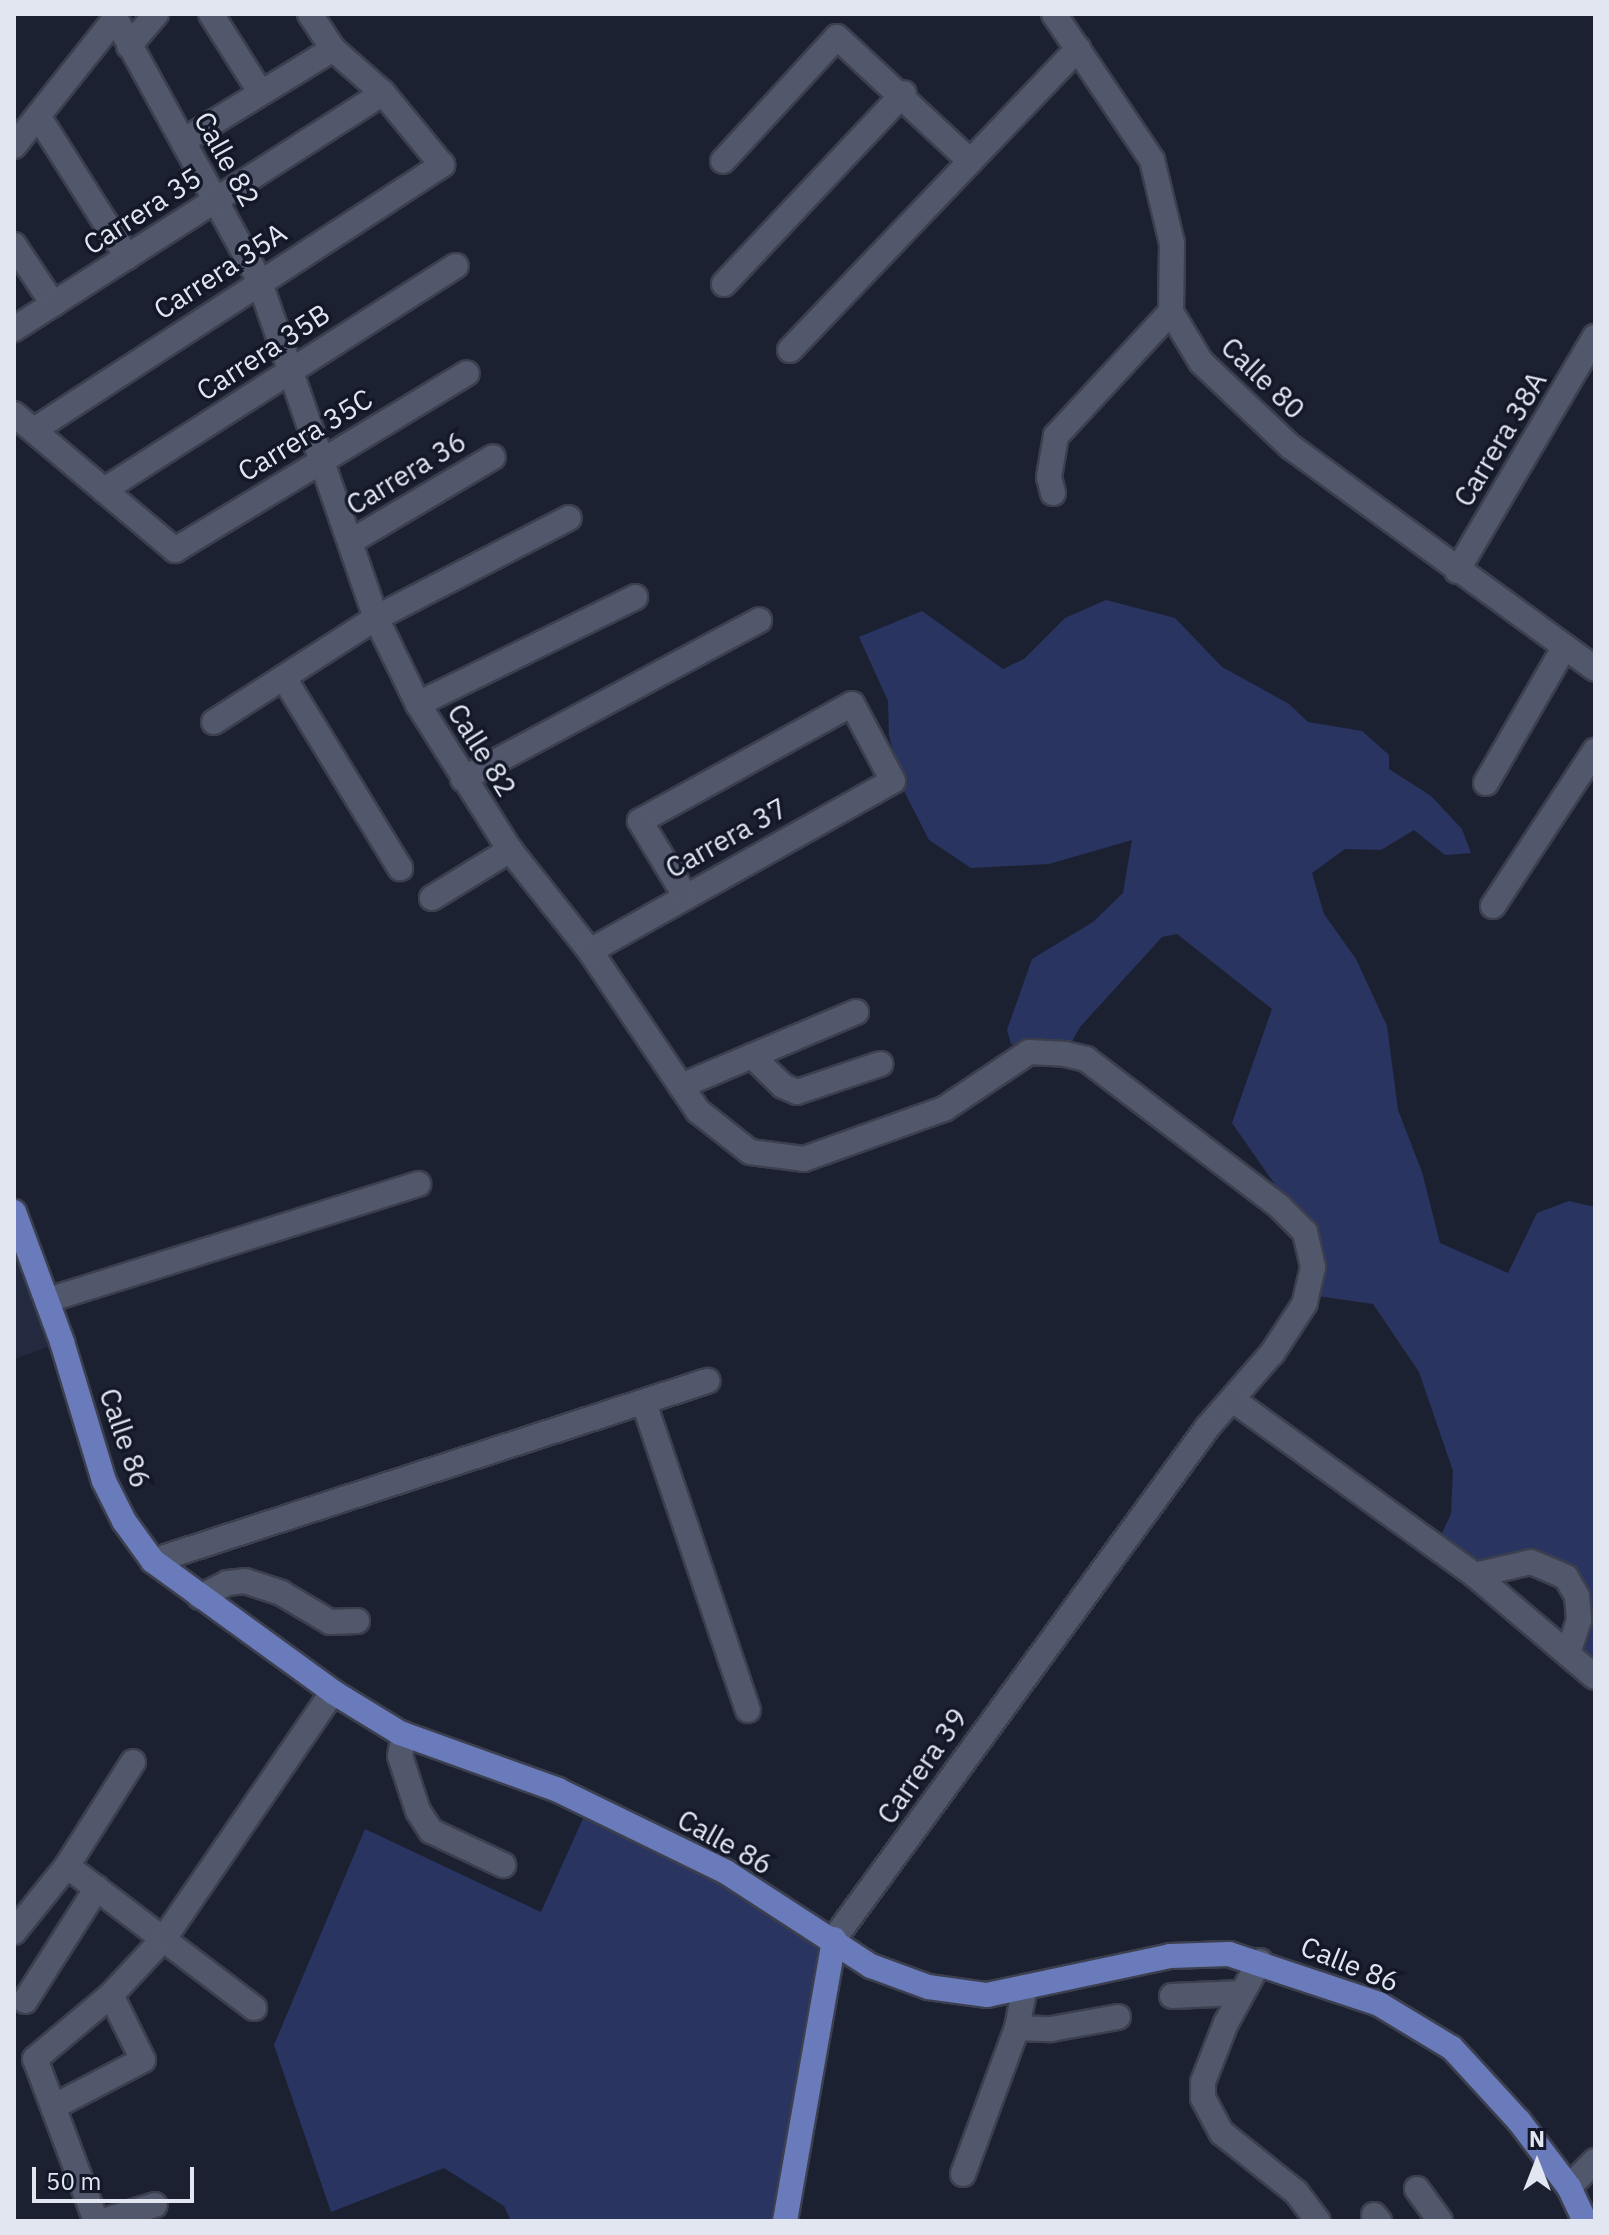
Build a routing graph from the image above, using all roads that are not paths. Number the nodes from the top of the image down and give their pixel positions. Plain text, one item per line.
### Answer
1 (156, 14) edge
2 (211, 14) edge
3 (310, 14) edge
4 (1054, 14) edge
5 (114, 17) edge
6 (129, 46) junction
7 (333, 49) junction
8 (1078, 49) junction
9 (261, 93) junction
10 (383, 93) junction
11 (904, 93) junction
12 (38, 116) junction
13 (183, 141) junction
14 (14, 146) edge
15 (968, 159) junction
16 (723, 161) dead end
17 (215, 200) junction
18 (14, 245) edge
19 (127, 257) junction
20 (456, 266) dead end
21 (259, 280) junction
22 (724, 284) dead end
23 (53, 304) junction
24 (1171, 312) junction
25 (14, 329) edge
26 (1595, 337) edge
27 (790, 350) dead end
28 (290, 369) junction
29 (467, 373) dead end
30 (14, 414) edge
31 (34, 430) junction
32 (493, 457) dead end
33 (320, 461) junction
34 (104, 490) junction
35 (1053, 493) dead end
36 (569, 518) dead end
37 (350, 542) junction
38 (1457, 571) junction
39 (635, 597) dead end
40 (376, 618) junction
41 (759, 620) dead end
42 (1564, 648) junction
43 (1595, 669) edge
44 (284, 678) junction
45 (418, 704) junction
46 (214, 722) dead end
47 (1595, 751) edge
48 (463, 779) junction
49 (1486, 783) dead end
50 (510, 850) junction
51 (400, 868) dead end
52 (684, 894) junction
53 (432, 898) dead end
54 (1493, 906) dead end
55 (590, 951) junction
56 (856, 1012) dead end
57 (1065, 1054) joint
58 (752, 1056) junction
59 (880, 1064) dead end
60 (681, 1086) junction
61 (418, 1184) dead end
62 (14, 1212) edge
63 (48, 1300) junction
64 (707, 1381) dead end
65 (1233, 1400) junction
66 (644, 1403) junction
67 (153, 1561) junction
68 (1475, 1575) junction
69 (200, 1597) junction
70 (357, 1621) dead end
71 (1568, 1653) junction
72 (1595, 1677) edge
73 (333, 1692) junction
74 (748, 1710) dead end
75 (404, 1734) junction
76 (133, 1762) dead end
77 (503, 1865) dead end
78 (67, 1866) junction
79 (97, 1888) junction
80 (24, 1900) edge
81 (14, 1932) edge
82 (165, 1937) junction
83 (834, 1939) junction
84 (1260, 1961) junction
85 (1025, 1987) junction
86 (1240, 1993) junction
87 (111, 1995) junction
88 (1172, 1996) dead end
89 (25, 2001) dead end
90 (254, 2008) dead end
91 (1118, 2017) dead end
92 (1017, 2028) junction
93 (55, 2106) junction
94 (1595, 2161) edge
95 (963, 2174) dead end
96 (1569, 2187) junction
97 (1417, 2189) dead end
98 (155, 2205) dead end
99 (96, 2221) edge
100 (103, 2221) edge
101 (785, 2221) edge
102 (1318, 2221) edge
103 (1440, 2221) edge
104 (1585, 2221) edge

1 - 6 street
2 - 9 street
3 - 7 street
4 - 8 street
5 - 6 street, Calle 82
5 - 12 street
6 - 13 street, Calle 82
7 - 9 street
7 - 10 street
8 - 15 street
8 - 24 street
9 - 13 street
10 - 17 street, Carrera 35
10 - 21 street, Carrera 35A
11 - 15 street
11 - 16 street
11 - 22 street
12 - 14 street
12 - 19 street
13 - 17 street, Calle 82
15 - 27 street
17 - 19 street, Carrera 35
17 - 21 street, Calle 82
18 - 23 street
19 - 23 street, Carrera 35
20 - 28 street, Carrera 35B
21 - 28 street, Calle 82
21 - 31 street, Carrera 35A
23 - 25 street, Carrera 35
24 - 35 street
24 - 38 street, Calle 80
26 - 38 street, Carrera 38A
28 - 33 street, Calle 82
28 - 34 street, Carrera 35B
29 - 33 street, Carrera 35C
30 - 31 street
31 - 34 street
32 - 37 street, Carrera 36
33 - 34 street, Carrera 35C
33 - 37 street, Calle 82
36 - 40 street
37 - 40 street, Calle 82
38 - 42 street, Calle 80
39 - 45 street
40 - 44 street
40 - 45 street, Calle 82
41 - 48 street
42 - 43 street, Calle 80
42 - 49 street
44 - 46 street
44 - 51 street
45 - 48 street, Calle 82
47 - 54 street
48 - 50 street, Calle 82
50 - 53 street
50 - 55 street, Calle 82
52 - 52 street, Carrera 37
52 - 55 street, Carrera 37
55 - 60 street, Calle 82
56 - 58 street
57 - 60 street, Calle 82
57 - 65 street, Carrera 39
58 - 59 street
58 - 60 street
61 - 63 street
62 - 63 main road, Calle 86
63 - 67 main road, Calle 86
64 - 66 street
65 - 68 street
65 - 83 street, Carrera 39
66 - 67 street
66 - 74 street
67 - 69 main road, Calle 86
68 - 71 street
68 - 71 street
69 - 70 street
69 - 73 main road, Calle 86
71 - 72 street
73 - 75 main road, Calle 86
73 - 82 street
75 - 77 street
75 - 83 main road, Calle 86
76 - 78 street
78 - 79 street
78 - 80 street
79 - 82 street
79 - 89 street
80 - 81 street
82 - 87 street
82 - 90 street
83 - 85 main road, Calle 86
83 - 101 main road, Carrera 39
84 - 85 main road, Calle 86
84 - 86 street
84 - 96 main road, Calle 86
85 - 92 street
86 - 88 street
86 - 102 street
87 - 93 street
87 - 93 street
91 - 92 street
92 - 95 street
93 - 99 street
94 - 96 street
96 - 104 main road, Calle 86
97 - 103 street
98 - 100 street

